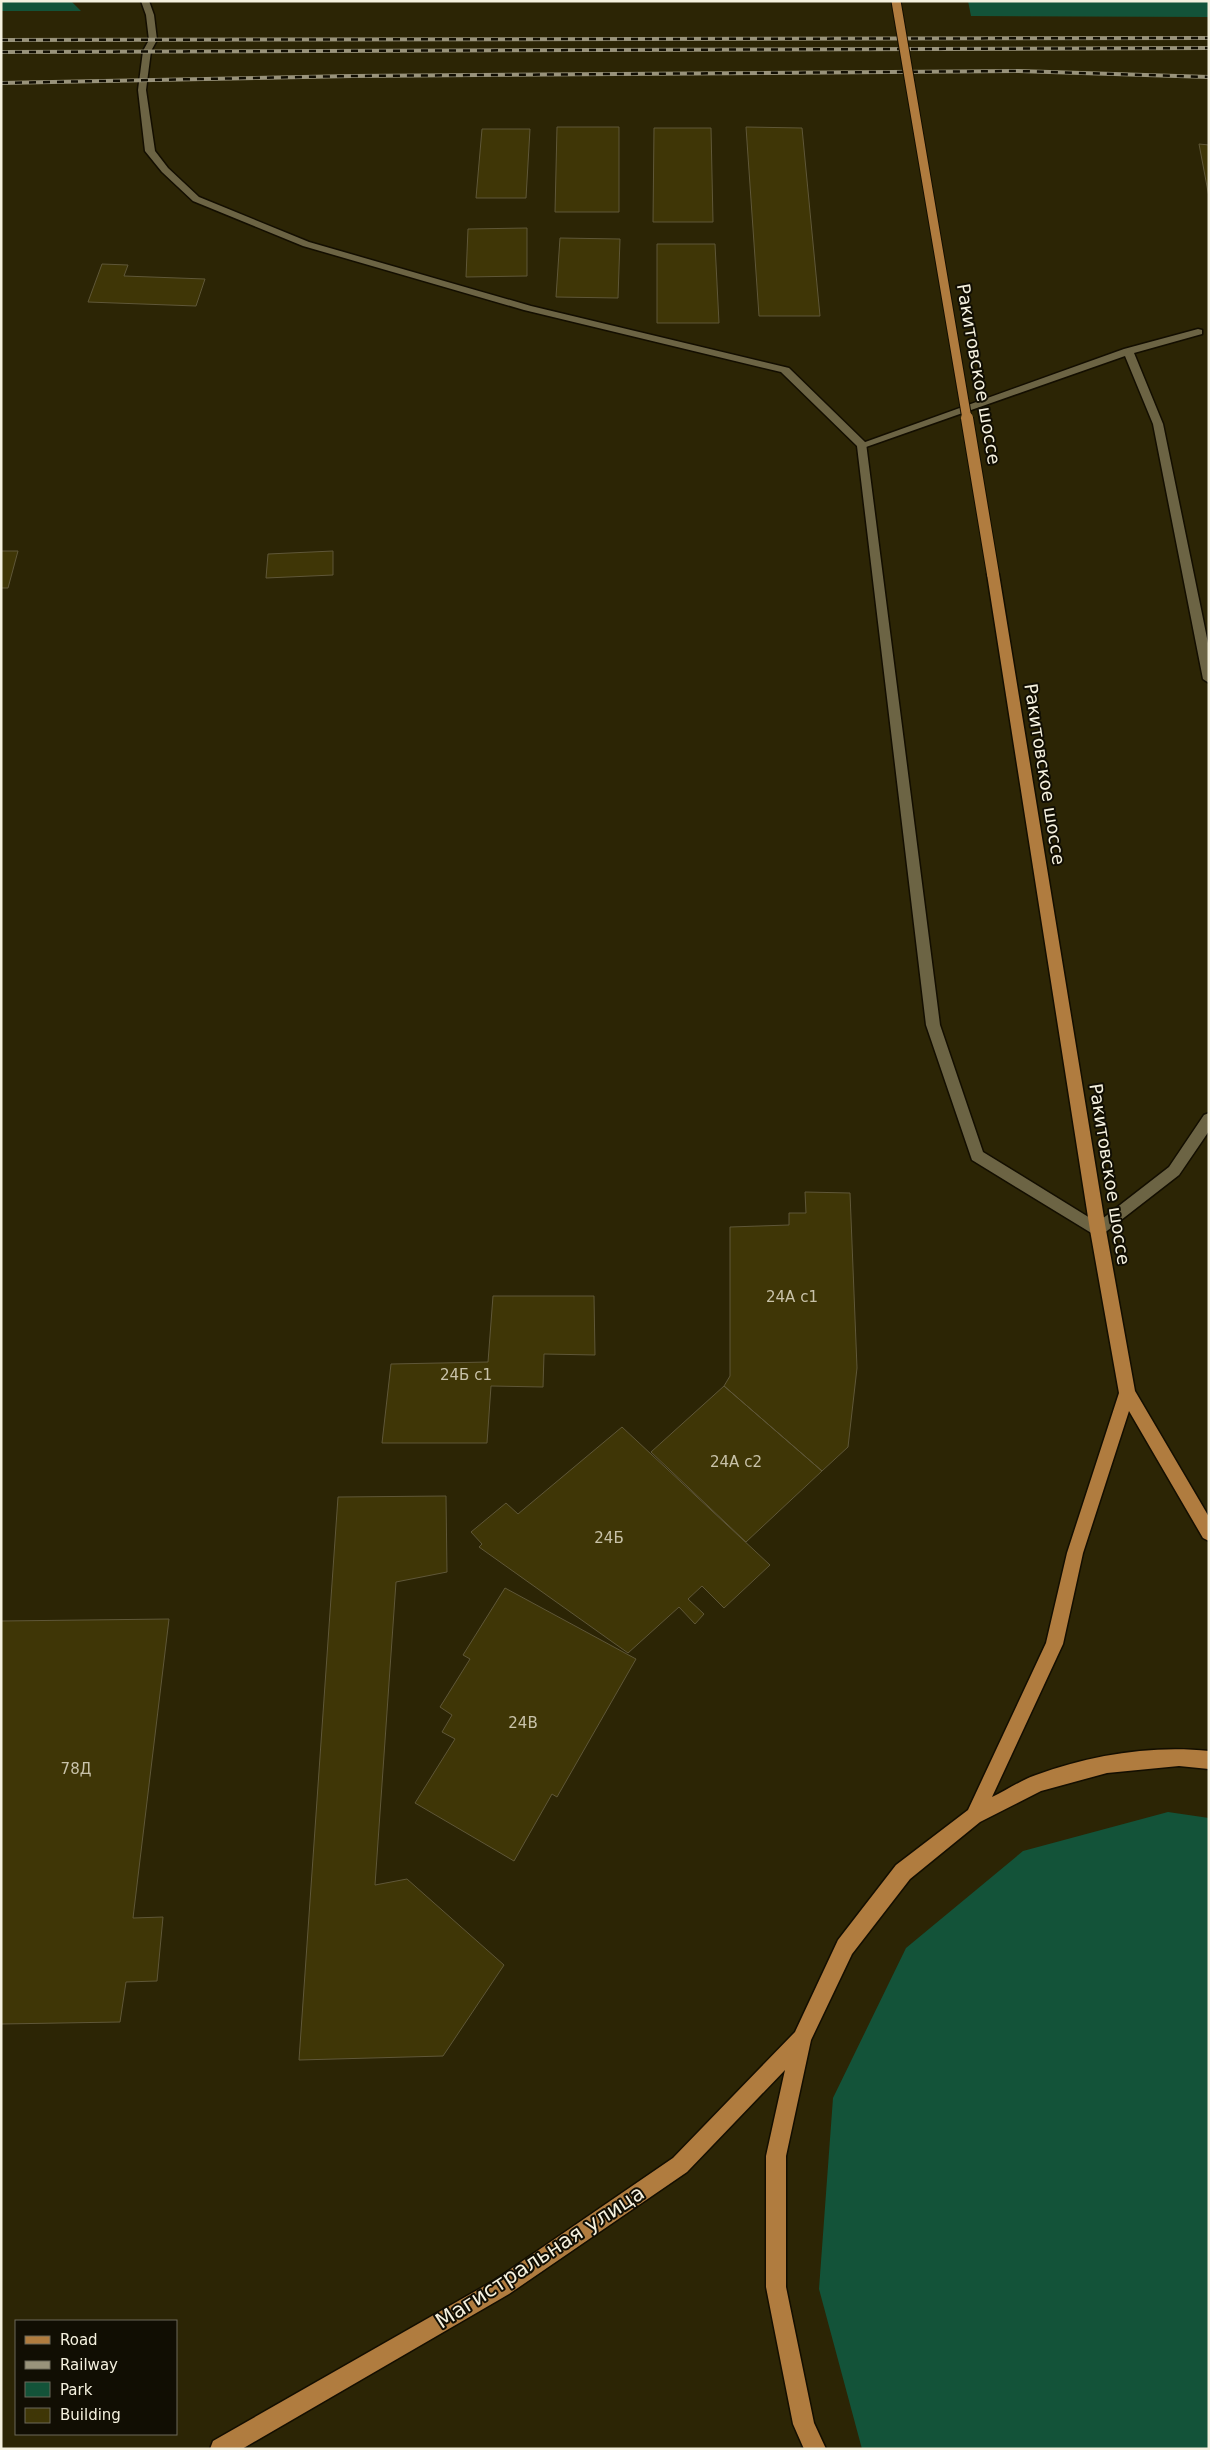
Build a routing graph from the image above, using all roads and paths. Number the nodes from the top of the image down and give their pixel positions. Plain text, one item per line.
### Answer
1 (145, 1) edge
2 (896, 1) edge
3 (1198, 332) dead end
4 (1128, 351) junction
5 (862, 445) junction
6 (1209, 678) edge
7 (1209, 1119) edge
8 (1098, 1230) junction
9 (1127, 1393) junction
10 (1209, 1533) edge
11 (1209, 1760) edge
12 (974, 1816) junction
13 (802, 2039) junction
14 (221, 2449) edge
15 (814, 2449) edge

1 - 5 street
2 - 8 main road, Ракитовское шоссе, bridge
3 - 4 street
4 - 5 street
4 - 6 street
5 - 8 street
7 - 8 street
8 - 9 main road, Ракитовское шоссе
9 - 10 main road, Ракитовское шоссе
9 - 12 main road
11 - 12 main road
12 - 13 main road
13 - 14 main road, Магистральная улица
13 - 15 main road

